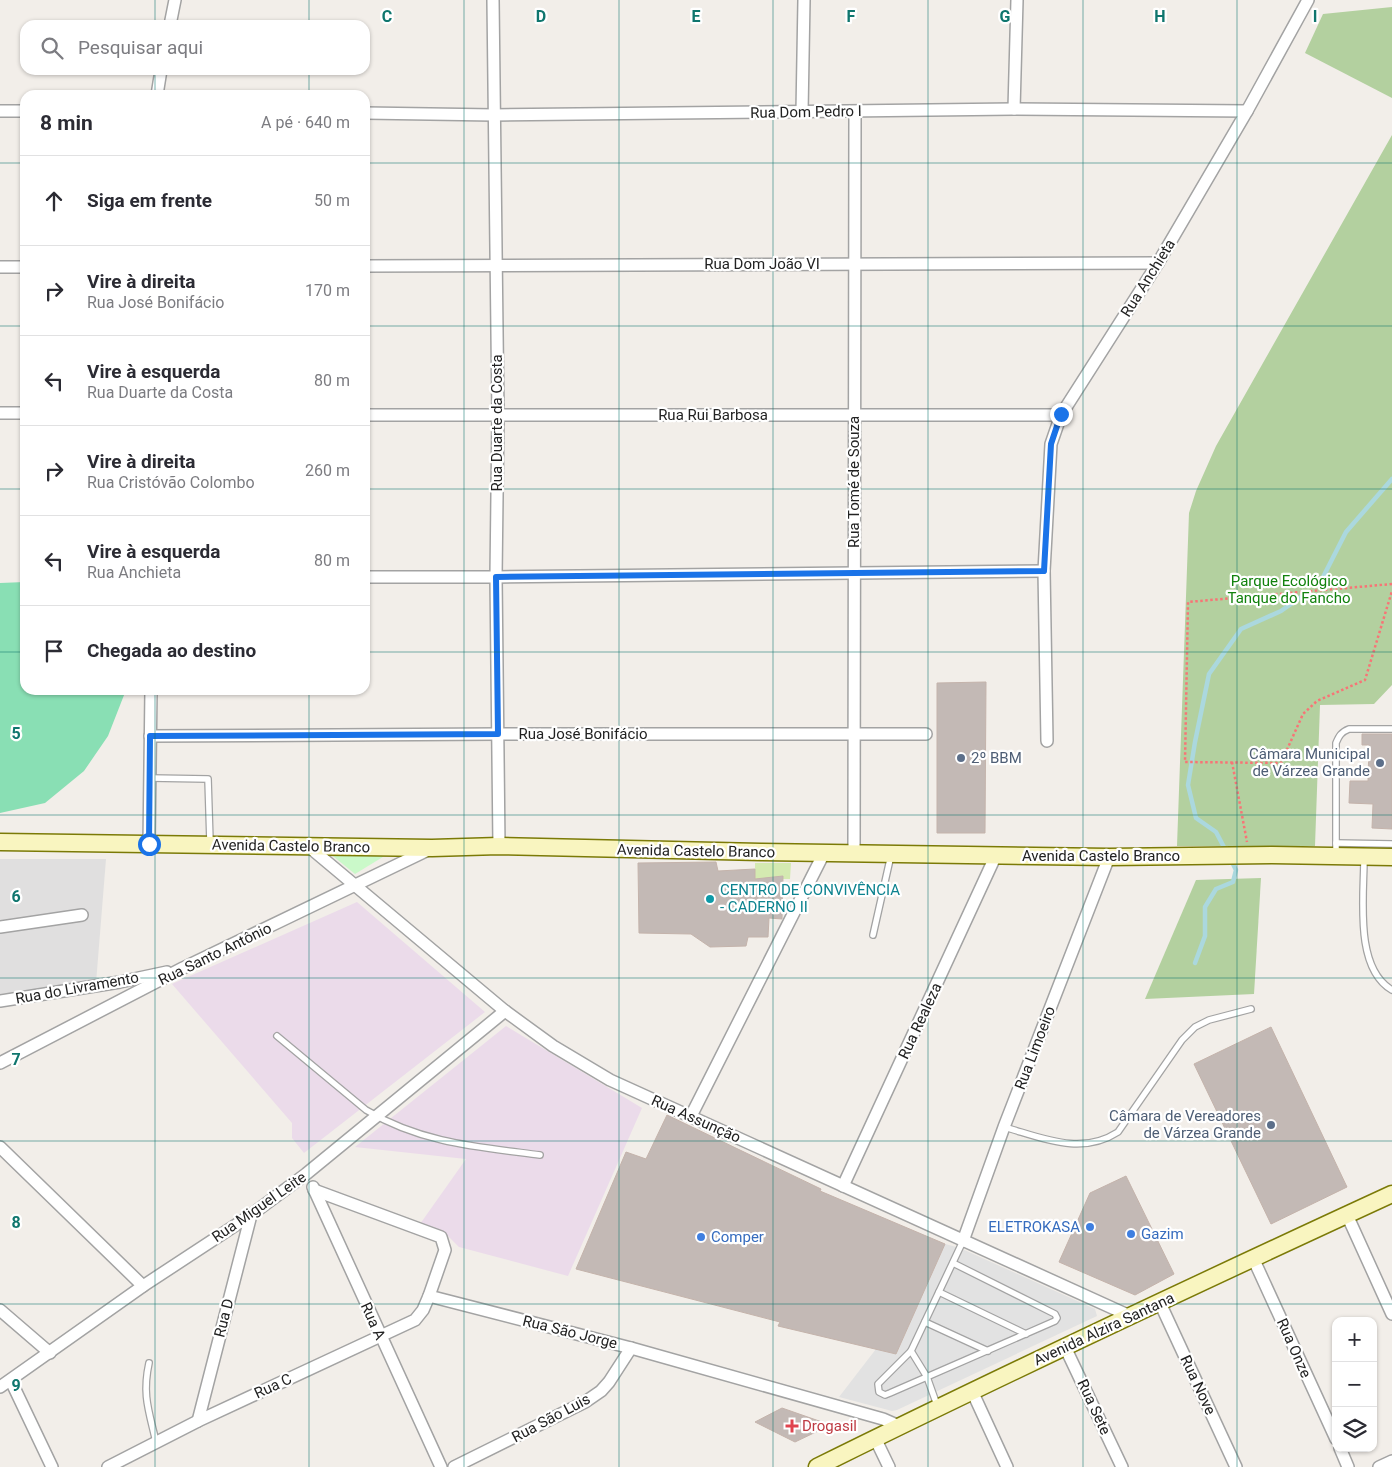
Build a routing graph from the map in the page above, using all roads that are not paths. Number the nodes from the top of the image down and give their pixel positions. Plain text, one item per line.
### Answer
1 (175, 0) edge
2 (493, 0) edge
3 (804, 0) edge
4 (1017, 0) edge
5 (1308, 0) edge
6 (171, 20) edge
7 (160, 75) edge
8 (158, 90) edge
9 (1014, 109) junction
10 (0, 111) edge
11 (20, 111) edge
12 (1247, 111) junction
13 (802, 112) junction
14 (854, 112) junction
15 (370, 113) edge
16 (494, 115) junction
17 (1158, 263) junction
18 (854, 264) junction
19 (497, 265) junction
20 (0, 266) edge
21 (370, 266) edge
22 (20, 267) edge
23 (0, 413) edge
24 (20, 413) edge
25 (370, 414) edge
26 (1061, 414) junction
27 (498, 415) junction
28 (854, 415) junction
29 (1044, 571) junction
30 (854, 573) junction
31 (370, 576) edge
32 (496, 577) junction
33 (151, 695) edge
34 (1392, 729) edge
35 (498, 734) junction
36 (854, 734) junction
37 (926, 734) dead end
38 (150, 736) junction
39 (1048, 741) dead end
40 (150, 778) junction
41 (0, 842) edge
42 (149, 844) junction
43 (210, 844) junction
44 (1392, 844) edge
45 (308, 846) junction
46 (500, 846) junction
47 (432, 848) junction
48 (1336, 849) junction
49 (824, 853) junction
50 (854, 853) junction
51 (892, 853) junction
52 (996, 855) junction
53 (1364, 856) junction
54 (1109, 857) junction
55 (1392, 857) edge
56 (355, 886) junction
57 (82, 915) dead end
58 (0, 927) edge
59 (873, 935) dead end
60 (183, 968) junction
61 (1392, 990) edge
62 (0, 1002) edge
63 (1251, 1010) dead end
64 (505, 1011) junction
65 (277, 1036) dead end
66 (0, 1063) edge
67 (376, 1116) junction
68 (691, 1116) junction
69 (1004, 1127) junction
70 (0, 1147) edge
71 (540, 1155) dead end
72 (306, 1174) junction
73 (844, 1186) junction
74 (314, 1190) junction
75 (1392, 1194) edge
76 (251, 1215) junction
77 (1347, 1215) junction
78 (964, 1241) junction
79 (1253, 1258) junction
80 (953, 1263) junction
81 (143, 1286) junction
82 (939, 1292) junction
83 (429, 1296) junction
84 (1160, 1303) junction
85 (0, 1310) edge
86 (1392, 1314) edge
87 (1130, 1316) junction
88 (925, 1322) junction
89 (1026, 1334) junction
90 (380, 1336) junction
91 (631, 1348) junction
92 (1066, 1348) junction
93 (911, 1351) junction
94 (988, 1351) junction
95 (50, 1353) junction
96 (149, 1363) dead end
97 (927, 1377) junction
98 (11, 1381) junction
99 (0, 1387) edge
100 (972, 1391) junction
101 (938, 1407) junction
102 (198, 1421) junction
103 (899, 1426) junction
104 (1332, 1430) edge
105 (875, 1438) junction
106 (156, 1442) junction
107 (1342, 1452) edge
108 (1392, 1461) edge
109 (52, 1467) edge
110 (108, 1467) edge
111 (441, 1467) edge
112 (454, 1467) edge
113 (817, 1467) edge
114 (889, 1467) edge
115 (1007, 1467) edge
116 (1122, 1467) edge
117 (1236, 1467) edge
118 (1348, 1467) edge
119 (1379, 1467) edge

1 - 6 street
2 - 16 street, Rua Duarte da Costa
3 - 13 street
4 - 9 street
5 - 12 street, Rua Anchieta
7 - 8 street
9 - 12 street, Rua Dom Pedro I
9 - 14 street, Rua Dom Pedro I
10 - 11 street
12 - 17 street, Rua Anchieta
13 - 14 street, Rua Dom Pedro I
13 - 16 street, Rua Dom Pedro I
14 - 18 street, Rua Tomé de Souza
15 - 16 street, Rua Dom Pedro I
16 - 19 street, Rua Duarte da Costa
17 - 18 street, Rua Dom João VI
17 - 26 street, Rua Anchieta
18 - 19 street, Rua Dom João VI
18 - 28 street, Rua Tomé de Souza
19 - 21 street, Rua Dom João VI
19 - 27 street, Rua Duarte da Costa
20 - 22 street
23 - 24 street
25 - 27 street, Rua Rui Barbosa
26 - 28 street, Rua Rui Barbosa
26 - 29 street, Rua Anchieta
27 - 28 street, Rua Rui Barbosa
27 - 32 street, Rua Duarte da Costa
28 - 30 street, Rua Tomé de Souza
29 - 30 street
29 - 39 street, Rua Anchieta
30 - 32 street
30 - 36 street, Rua Tomé de Souza
31 - 32 street
32 - 35 street, Rua Duarte da Costa
33 - 38 street
34 - 48 lane
35 - 36 street, Rua José Bonifácio
35 - 38 street, Rua José Bonifácio
35 - 46 street, Rua Duarte da Costa
36 - 37 street, Rua José Bonifácio
36 - 50 street, Rua Tomé de Souza
38 - 40 street
40 - 42 street
40 - 43 lane
41 - 42 street, Avenida Castelo Branco
42 - 43 street, Avenida Castelo Branco
43 - 45 street, Avenida Castelo Branco
44 - 48 lane
45 - 47 street, Avenida Castelo Branco
45 - 56 street, Rua Assunção
46 - 47 street, Avenida Castelo Branco
46 - 49 street, Avenida Castelo Branco
47 - 56 street, Rua Santo Antônio
48 - 53 street, Avenida Castelo Branco
48 - 54 street, Avenida Castelo Branco
49 - 50 street, Avenida Castelo Branco
49 - 68 street
50 - 51 street, Avenida Castelo Branco
51 - 52 street, Avenida Castelo Branco
51 - 59 lane
52 - 54 street, Avenida Castelo Branco
52 - 73 street, Rua Realeza
53 - 55 street, Avenida Castelo Branco
53 - 61 lane
54 - 69 street, Rua Limoeiro
56 - 60 street, Rua Santo Antônio
56 - 64 street, Rua Assunção
57 - 58 street
60 - 62 street, Rua do Livramento
60 - 66 street, Rua Santo Antônio
63 - 69 lane
64 - 67 street, Rua Miguel Leite
64 - 68 street, Rua Assunção
65 - 67 lane
67 - 71 lane
67 - 72 street, Rua Miguel Leite
68 - 73 street, Rua Assunção
69 - 78 street, Rua Limoeiro
70 - 81 street
72 - 74 street, Rua A
72 - 76 street, Rua Miguel Leite
73 - 78 street, Rua Assunção
74 - 83 street
74 - 90 street, Rua A
75 - 77 street, Avenida Alzira Santana
76 - 81 street, Rua Miguel Leite
76 - 102 street, Rua D
77 - 79 street, Avenida Alzira Santana
77 - 86 street
78 - 80 lane
78 - 87 street, Rua Assunção
79 - 84 street, Avenida Alzira Santana
79 - 104 street, Rua Onze
80 - 82 lane
80 - 89 lane
81 - 95 street, Rua Miguel Leite
82 - 88 lane
82 - 89 lane
83 - 90 street, Rua C
83 - 91 street, Rua São Jorge
84 - 87 street, Avenida Alzira Santana
84 - 117 street, Rua Nove
85 - 95 street
87 - 92 street, Avenida Alzira Santana
88 - 93 lane
88 - 94 lane
89 - 94 lane
90 - 102 street, Rua C
90 - 111 street, Rua A
91 - 103 street, Rua São Jorge
91 - 112 street, Rua São Luis
92 - 100 street, Avenida Alzira Santana
92 - 116 street, Rua Sete
93 - 97 lane
93 - 97 lane
94 - 97 lane
95 - 98 street, Rua Miguel Leite
96 - 106 lane
97 - 101 lane
98 - 99 street, Rua Miguel Leite
98 - 109 street
100 - 101 street, Avenida Alzira Santana
100 - 115 street
101 - 103 street, Avenida Alzira Santana
102 - 106 street, Rua C
103 - 105 street, Avenida Alzira Santana
105 - 113 street, Avenida Alzira Santana
105 - 114 street
106 - 110 street, Rua C
107 - 118 street
108 - 119 street

